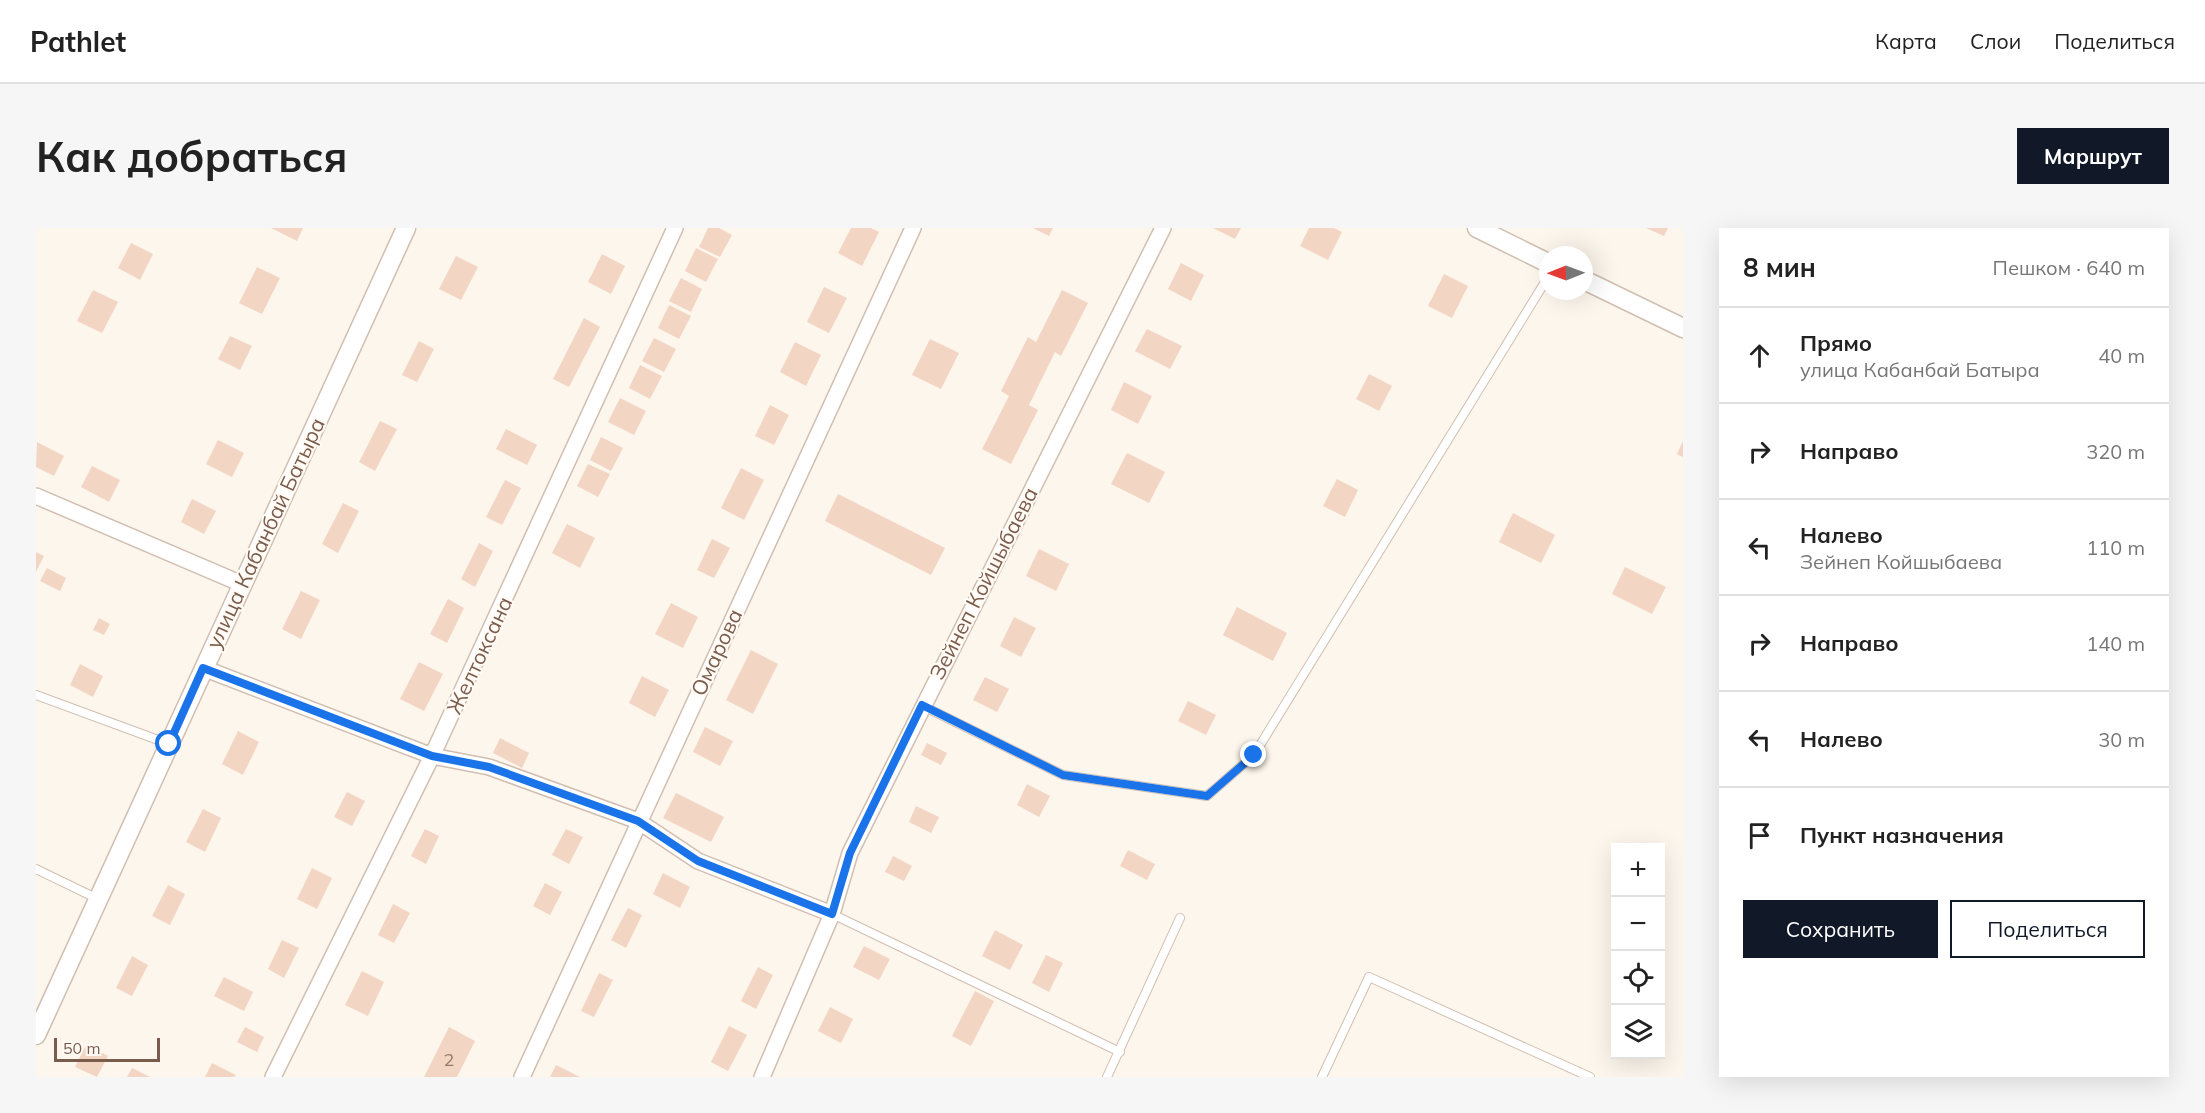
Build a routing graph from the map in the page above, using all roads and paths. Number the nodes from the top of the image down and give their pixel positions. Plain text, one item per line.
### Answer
1 (406, 228) edge
2 (675, 228) edge
3 (913, 228) edge
4 (1163, 228) edge
5 (1477, 228) edge
6 (1539, 259) edge
7 (1593, 284) edge
8 (1539, 292) edge
9 (1683, 328) edge
10 (36, 496) edge
11 (242, 584) junction
12 (203, 668) junction
13 (36, 695) edge
14 (922, 705) junction
15 (169, 744) junction
16 (432, 756) junction
17 (638, 821) junction
18 (36, 869) edge
19 (96, 898) junction
20 (832, 914) junction
21 (1180, 918) dead end
22 (36, 1035) edge
23 (1120, 1052) junction
24 (273, 1077) edge
25 (522, 1077) edge
26 (762, 1077) edge
27 (1107, 1077) edge
28 (1322, 1077) edge
29 (1590, 1077) edge

1 - 11 street, улица Кабанбай Батыра
2 - 16 street, Желтоксана
3 - 17 street, Омарова
4 - 14 street, Зейнеп Койшыбаева
5 - 6 street
7 - 9 street
8 - 14 lane
10 - 11 street
11 - 12 street, улица Кабанбай Батыра
12 - 15 street, улица Кабанбай Батыра
12 - 16 street
13 - 15 lane
14 - 20 street, Зейнеп Койшыбаева
15 - 19 street, улица Кабанбай Батыра
16 - 17 street
16 - 24 street, Желтоксана
17 - 20 street
17 - 25 street, Омарова
18 - 19 lane
19 - 22 street, улица Кабанбай Батыра
20 - 23 lane
20 - 26 street, Зейнеп Койшыбаева
21 - 23 lane
23 - 27 lane
28 - 29 lane

